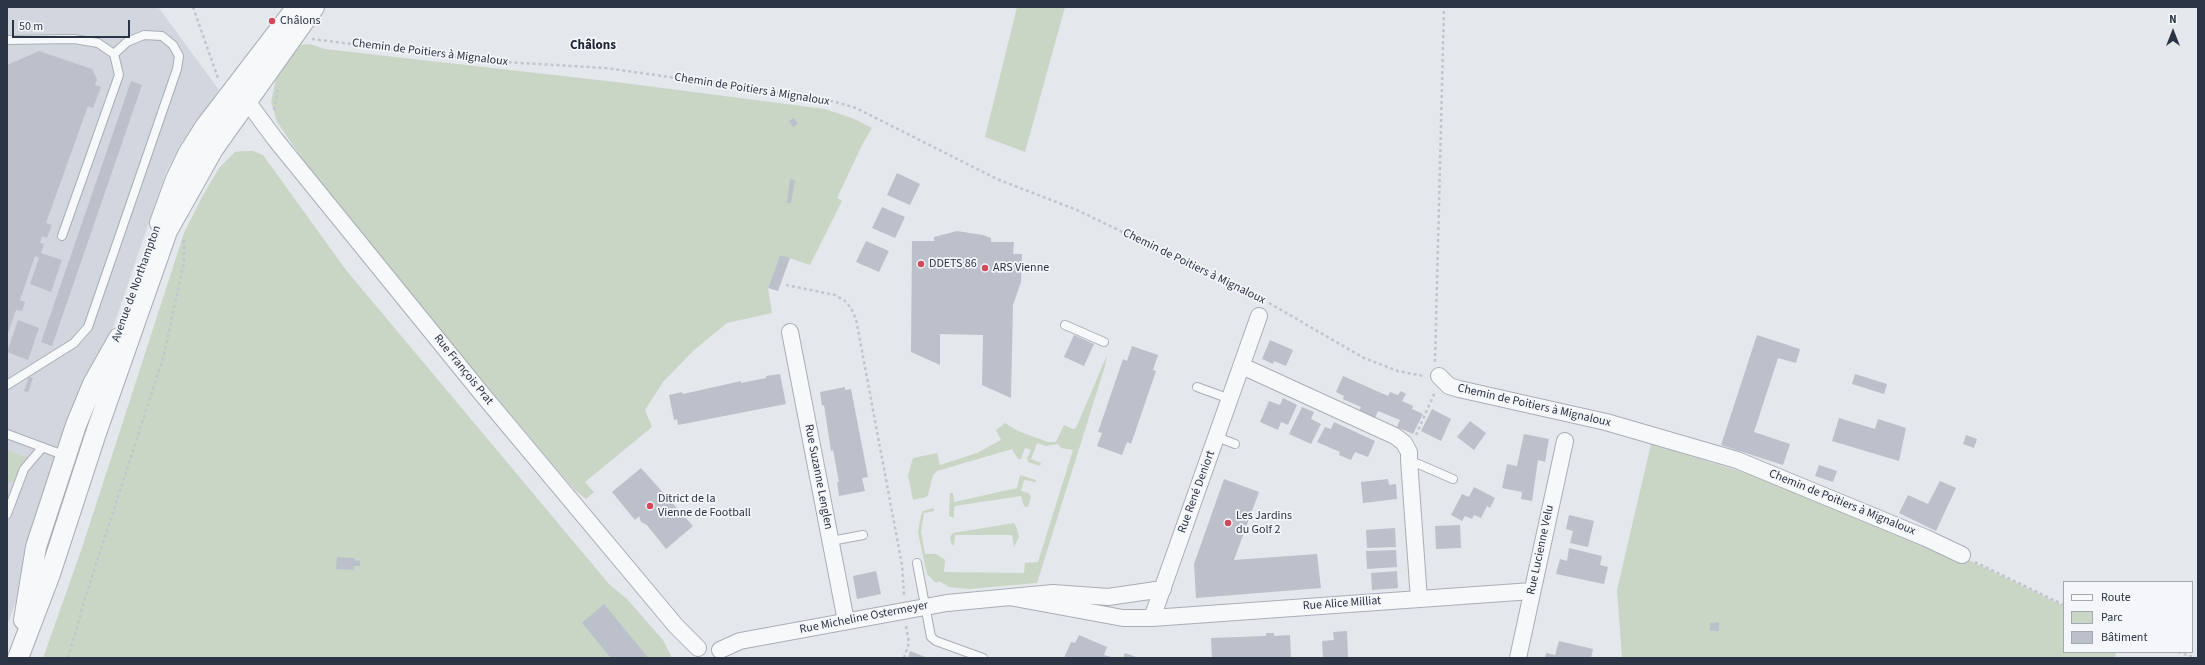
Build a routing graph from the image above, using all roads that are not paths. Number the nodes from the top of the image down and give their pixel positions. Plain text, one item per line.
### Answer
1 (298, 7) edge
2 (314, 7) edge
3 (7, 40) edge
4 (114, 54) junction
5 (241, 93) junction
6 (62, 236) dead end
7 (1259, 316) dead end
8 (1064, 325) dead end
9 (790, 332) dead end
10 (1104, 342) dead end
11 (1242, 366) junction
12 (1439, 376) road end
13 (7, 385) edge
14 (1197, 387) dead end
15 (1230, 399) junction
16 (7, 434) edge
17 (1217, 437) junction
18 (1565, 441) dead end
19 (1235, 444) dead end
20 (42, 448) junction
21 (1409, 456) junction
22 (76, 459) junction
23 (1453, 479) dead end
24 (7, 514) edge
25 (863, 535) dead end
26 (830, 542) junction
27 (1962, 555) road end
28 (917, 563) dead end
29 (1162, 589) junction
30 (1532, 591) junction
31 (1009, 597) junction
32 (1419, 599) junction
33 (924, 607) junction
34 (1152, 618) junction
35 (846, 621) junction
36 (695, 653) edge
37 (722, 654) edge
38 (17, 658) edge
39 (983, 658) edge
40 (1518, 658) edge

1 - 5 street, Avenue de Northampton
2 - 5 street, Avenue de Northampton
3 - 4 lane
4 - 6 lane
4 - 13 lane
5 - 22 street, Avenue de Northampton
5 - 22 street, Avenue de Northampton
5 - 36 street, Rue François Prat
7 - 11 street, Rue René Deniort
8 - 10 lane
9 - 26 street, Rue Suzanne Lenglen
11 - 15 street, Rue René Deniort
11 - 21 street
12 - 27 street, Chemin de Poitiers à Mignaloux
14 - 15 lane
15 - 17 street, Rue René Deniort
16 - 20 lane
17 - 19 lane
17 - 29 street, Rue René Deniort
18 - 30 street, Rue Lucienne Velu
20 - 22 lane
20 - 24 lane
21 - 23 lane
21 - 32 street
22 - 38 street, Avenue de Northampton
22 - 38 street, Avenue de Northampton
25 - 26 lane
26 - 35 street, Rue Suzanne Lenglen
28 - 33 lane
29 - 31 street, Rue Micheline Ostermeyer
29 - 34 street, Rue René Deniort
30 - 32 street, Rue Alice Milliat
30 - 40 street, Rue Lucienne Velu
31 - 33 street, Rue Micheline Ostermeyer
31 - 34 street, Rue Micheline Ostermeyer
32 - 34 street, Rue Alice Milliat
33 - 35 street, Rue Micheline Ostermeyer
33 - 39 lane
35 - 37 street, Rue Micheline Ostermeyer
36 - 37 street

